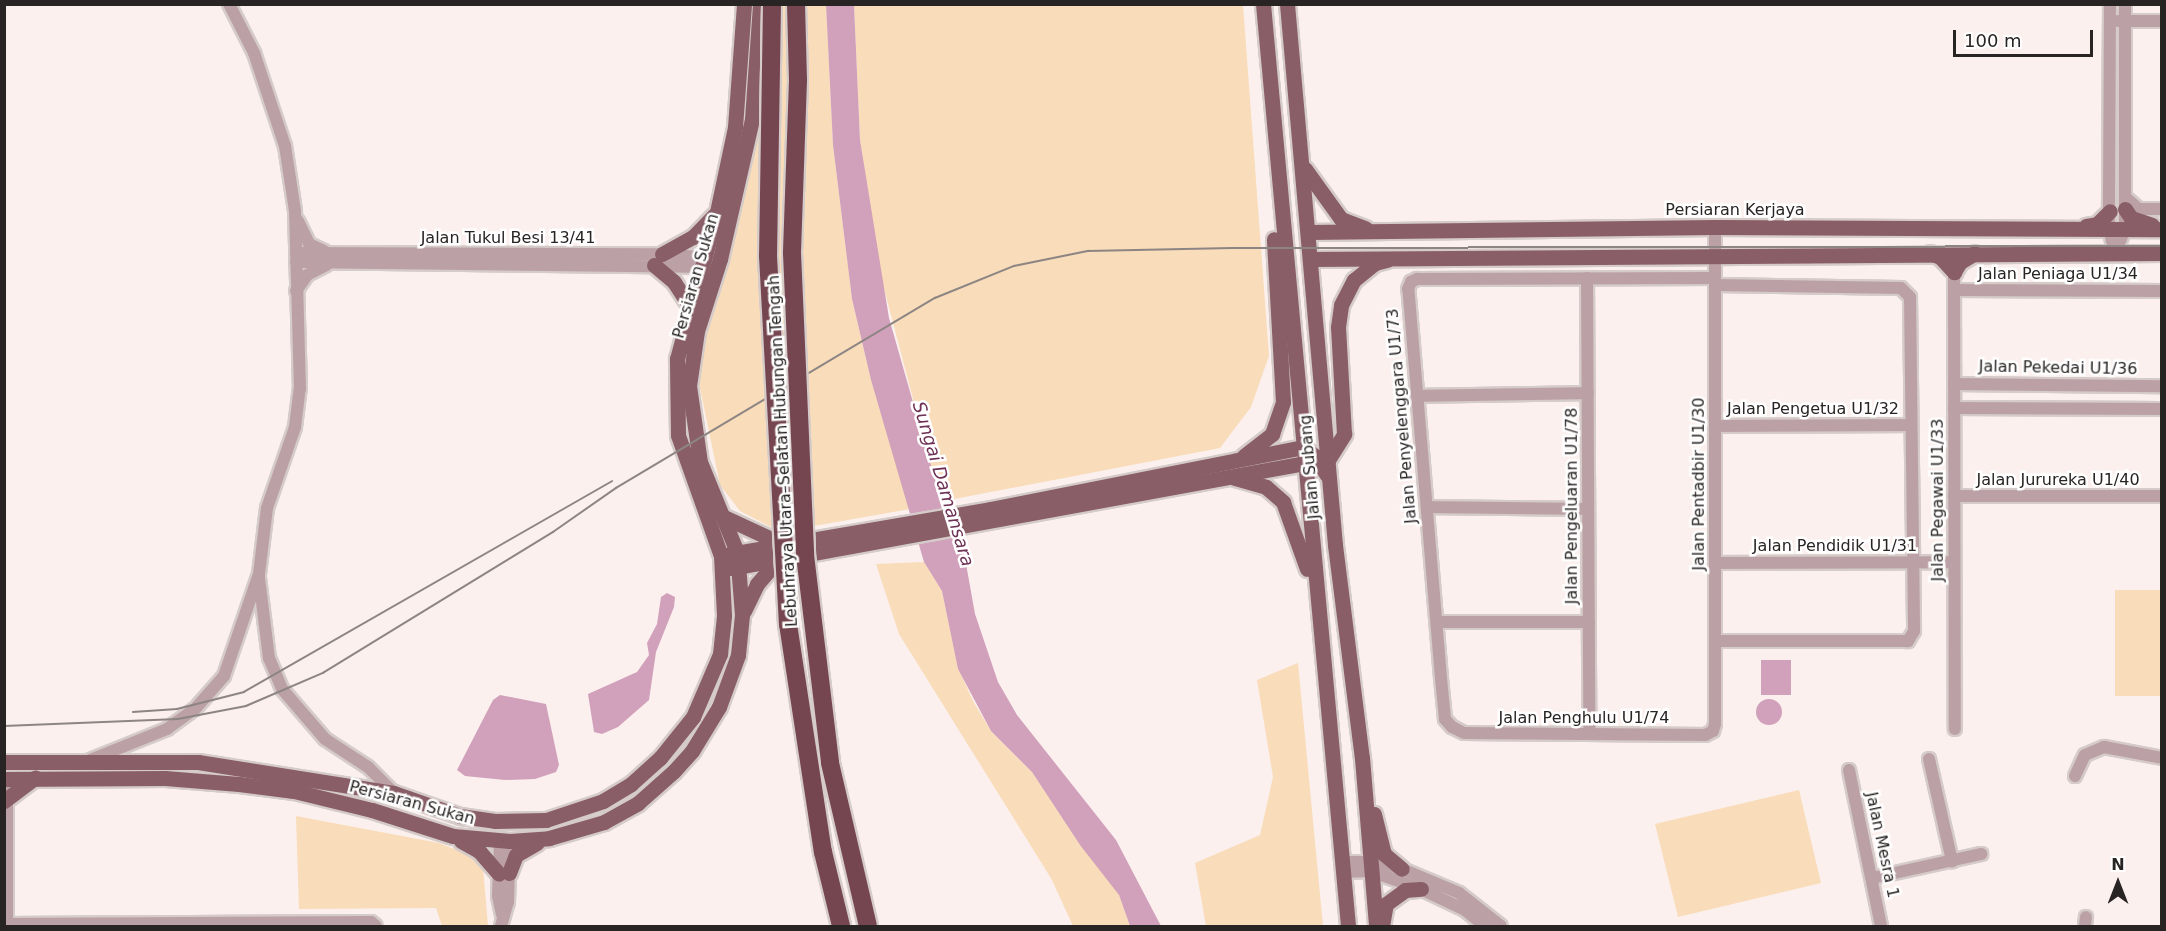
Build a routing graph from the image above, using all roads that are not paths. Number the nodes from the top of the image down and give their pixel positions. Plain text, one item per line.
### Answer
1 (229, 4) edge
2 (744, 4) edge
3 (760, 4) edge
4 (772, 4) edge
5 (796, 4) edge
6 (1263, 4) edge
7 (1287, 4) edge
8 (2110, 4) edge
9 (2125, 4) edge
10 (2110, 21) junction
11 (2125, 21) junction
12 (2162, 21) edge
13 (1302, 165) junction
14 (1280, 188) junction
15 (2125, 203) junction
16 (2162, 209) edge
17 (295, 211) junction
18 (2109, 211) junction
19 (717, 212) junction
20 (1282, 217) junction
21 (1715, 227) junction
22 (2162, 227) edge
23 (2038, 229) junction
24 (2109, 229) junction
25 (2125, 229) junction
26 (1309, 232) junction
27 (1382, 232) junction
28 (1297, 245) junction
29 (1930, 253) junction
30 (1975, 253) junction
31 (2115, 253) junction
32 (2162, 253) edge
33 (1715, 254) junction
34 (296, 257) junction
35 (332, 258) junction
36 (1396, 258) junction
37 (1310, 259) junction
38 (658, 260) junction
39 (711, 263) junction
40 (1953, 272) junction
41 (1587, 278) junction
42 (1715, 281) junction
43 (1288, 285) junction
44 (1954, 290) junction
45 (296, 291) junction
46 (2162, 291) edge
47 (689, 306) junction
48 (1954, 384) junction
49 (2162, 386) edge
50 (1588, 393) junction
51 (1417, 396) junction
52 (1954, 408) junction
53 (2162, 409) edge
54 (1911, 425) junction
55 (1715, 426) junction
56 (1313, 457) junction
57 (1239, 459) junction
58 (1229, 477) junction
59 (1954, 496) junction
60 (2162, 496) edge
61 (1427, 507) junction
62 (1588, 509) junction
63 (991, 515) junction
64 (724, 517) junction
65 (885, 534) junction
66 (780, 543) junction
67 (738, 559) junction
68 (779, 559) junction
69 (722, 562) junction
70 (1913, 562) junction
71 (1954, 562) junction
72 (1715, 563) junction
73 (259, 574) junction
74 (1316, 595) junction
75 (742, 615) junction
76 (1437, 622) junction
77 (1589, 622) junction
78 (1715, 641) junction
79 (1955, 729) dead end
80 (1464, 733) joint
81 (1589, 734) junction
82 (1705, 735) joint
83 (1362, 758) junction
84 (2162, 758) edge
85 (1929, 759) dead end
86 (42, 760) junction
87 (90, 760) junction
88 (4, 762) edge
89 (1849, 770) dead end
90 (2075, 776) dead end
91 (5, 777) edge
92 (35, 777) junction
93 (394, 793) junction
94 (5, 802) edge
95 (460, 816) junction
96 (546, 820) junction
97 (453, 836) junction
98 (505, 838) junction
99 (549, 838) junction
100 (1982, 854) dead end
101 (1952, 861) junction
102 (1370, 866) junction
103 (1342, 867) junction
104 (1402, 869) junction
105 (504, 874) junction
106 (1872, 878) junction
107 (1421, 889) junction
108 (502, 922) edge
109 (7, 925) edge
110 (376, 927) edge
111 (841, 927) edge
112 (868, 927) edge
113 (1348, 927) edge
114 (1376, 927) edge
115 (1382, 927) edge
116 (1485, 927) edge
117 (1501, 927) edge
118 (1881, 927) edge

1 - 17 street
2 - 19 main road, Persiaran Sukan
3 - 39 main road, Persiaran Sukan
4 - 111 highway, Lebuhraya Utara–Selatan Hubungan Tengah, bridge
5 - 112 highway, Lebuhraya Utara–Selatan Hubungan Tengah, bridge
6 - 14 main road, Jalan Subang
7 - 13 main road, Jalan Subang
8 - 10 street
9 - 11 street
10 - 11 street
10 - 18 street
11 - 12 street
11 - 15 street
13 - 26 main road, Jalan Subang
13 - 27 main road
14 - 20 main road, Jalan Subang
14 - 57 main road
15 - 16 street
15 - 22 main road
15 - 25 street
17 - 34 street
17 - 35 street
18 - 23 main road
18 - 24 street
19 - 38 main road
19 - 39 main road, Persiaran Sukan
20 - 28 main road
20 - 43 main road, Jalan Subang
21 - 23 main road, Persiaran Kerjaya
21 - 27 main road, Persiaran Kerjaya
21 - 33 street, Jalan Pentadbir U1/30
22 - 25 main road, Persiaran Kerjaya
23 - 24 main road, Persiaran Kerjaya
24 - 25 main road, Persiaran Kerjaya
24 - 31 street
25 - 31 street
26 - 27 main road, Persiaran Kerjaya
26 - 28 main road
26 - 37 main road, Jalan Subang
28 - 37 main road
28 - 43 main road
29 - 30 main road
29 - 33 main road
29 - 40 main road
30 - 31 main road
30 - 40 main road
31 - 32 main road
33 - 36 main road
33 - 42 street, Jalan Pentadbir U1/30
34 - 35 street, Jalan Tukul Besi 13/41
34 - 45 street
35 - 38 street, Jalan Tukul Besi 13/41
35 - 45 street
36 - 37 main road
36 - 56 main road
37 - 56 main road, Jalan Subang
38 - 39 street, Jalan Tukul Besi 13/41
38 - 47 main road
39 - 47 main road, Persiaran Sukan
39 - 64 main road, Persiaran Sukan
40 - 44 street, Jalan Pegawai U1/33
41 - 42 street, Jalan Penyelenggara U1/73
41 - 50 street, Jalan Pengeluaran U1/78
41 - 51 street, Jalan Penyelenggara U1/73
42 - 54 street
42 - 55 street, Jalan Pentadbir U1/30
43 - 56 main road, Jalan Subang
44 - 46 street, Jalan Peniaga U1/34
44 - 48 street, Jalan Pegawai U1/33
45 - 73 street
47 - 69 main road, Persiaran Sukan
48 - 49 street, Jalan Pekedai U1/36
48 - 52 street, Jalan Pegawai U1/33
50 - 51 street
50 - 62 street, Jalan Pengeluaran U1/78
51 - 61 street, Jalan Penyelenggara U1/73
52 - 53 street
52 - 59 street, Jalan Pegawai U1/33
54 - 55 street, Jalan Pengetua U1/32
54 - 70 street
55 - 72 street, Jalan Pentadbir U1/30
56 - 57 main road
56 - 58 main road
56 - 74 main road, Jalan Subang
56 - 83 main road, Jalan Subang
57 - 63 main road
58 - 63 main road
58 - 74 main road
59 - 60 street, Jalan Jurureka U1/40
59 - 71 street, Jalan Pegawai U1/33
61 - 62 street
61 - 76 street, Jalan Penyelenggara U1/73
62 - 77 street, Jalan Pengeluaran U1/78
63 - 65 main road
64 - 66 main road
64 - 67 main road, Persiaran Sukan
65 - 66 main road
65 - 68 main road
66 - 67 main road
67 - 68 main road
67 - 69 main road
67 - 75 main road, Persiaran Sukan
68 - 75 main road
69 - 96 main road, Persiaran Sukan
70 - 71 street, Jalan Pendidik U1/31
70 - 72 street, Jalan Pendidik U1/31
70 - 78 street
71 - 79 street, Jalan Pegawai U1/33
72 - 78 street, Jalan Pentadbir U1/30
73 - 87 street
73 - 93 street
74 - 103 main road, Jalan Subang
75 - 99 main road, Persiaran Sukan
76 - 77 street
76 - 80 street, Jalan Penyelenggara U1/73
77 - 81 street, Jalan Pengeluaran U1/78
78 - 82 street, Jalan Pentadbir U1/30
80 - 81 street, Jalan Penghulu U1/74
81 - 82 street, Jalan Penghulu U1/74
83 - 102 main road, Jalan Subang
83 - 104 main road
84 - 90 street
85 - 101 street
86 - 87 main road, Persiaran Sukan
86 - 88 main road, Persiaran Sukan
86 - 91 main road
87 - 93 main road, Persiaran Sukan
89 - 106 street, Jalan Mesra 1
91 - 92 main road, Persiaran Sukan
91 - 94 street
92 - 94 main road
92 - 97 main road, Persiaran Sukan
93 - 95 main road, Persiaran Sukan
94 - 109 street
95 - 96 main road, Persiaran Sukan
95 - 98 main road
96 - 98 main road
97 - 98 main road, Persiaran Sukan
97 - 105 main road
98 - 99 main road, Persiaran Sukan
98 - 105 street
99 - 105 main road
100 - 101 street
101 - 106 street
102 - 103 street
102 - 104 street
102 - 107 street
102 - 114 main road, Jalan Subang
103 - 113 main road, Jalan Subang
104 - 117 street
105 - 108 street
106 - 118 street, Jalan Mesra 1
107 - 115 main road
107 - 116 street
109 - 110 street

